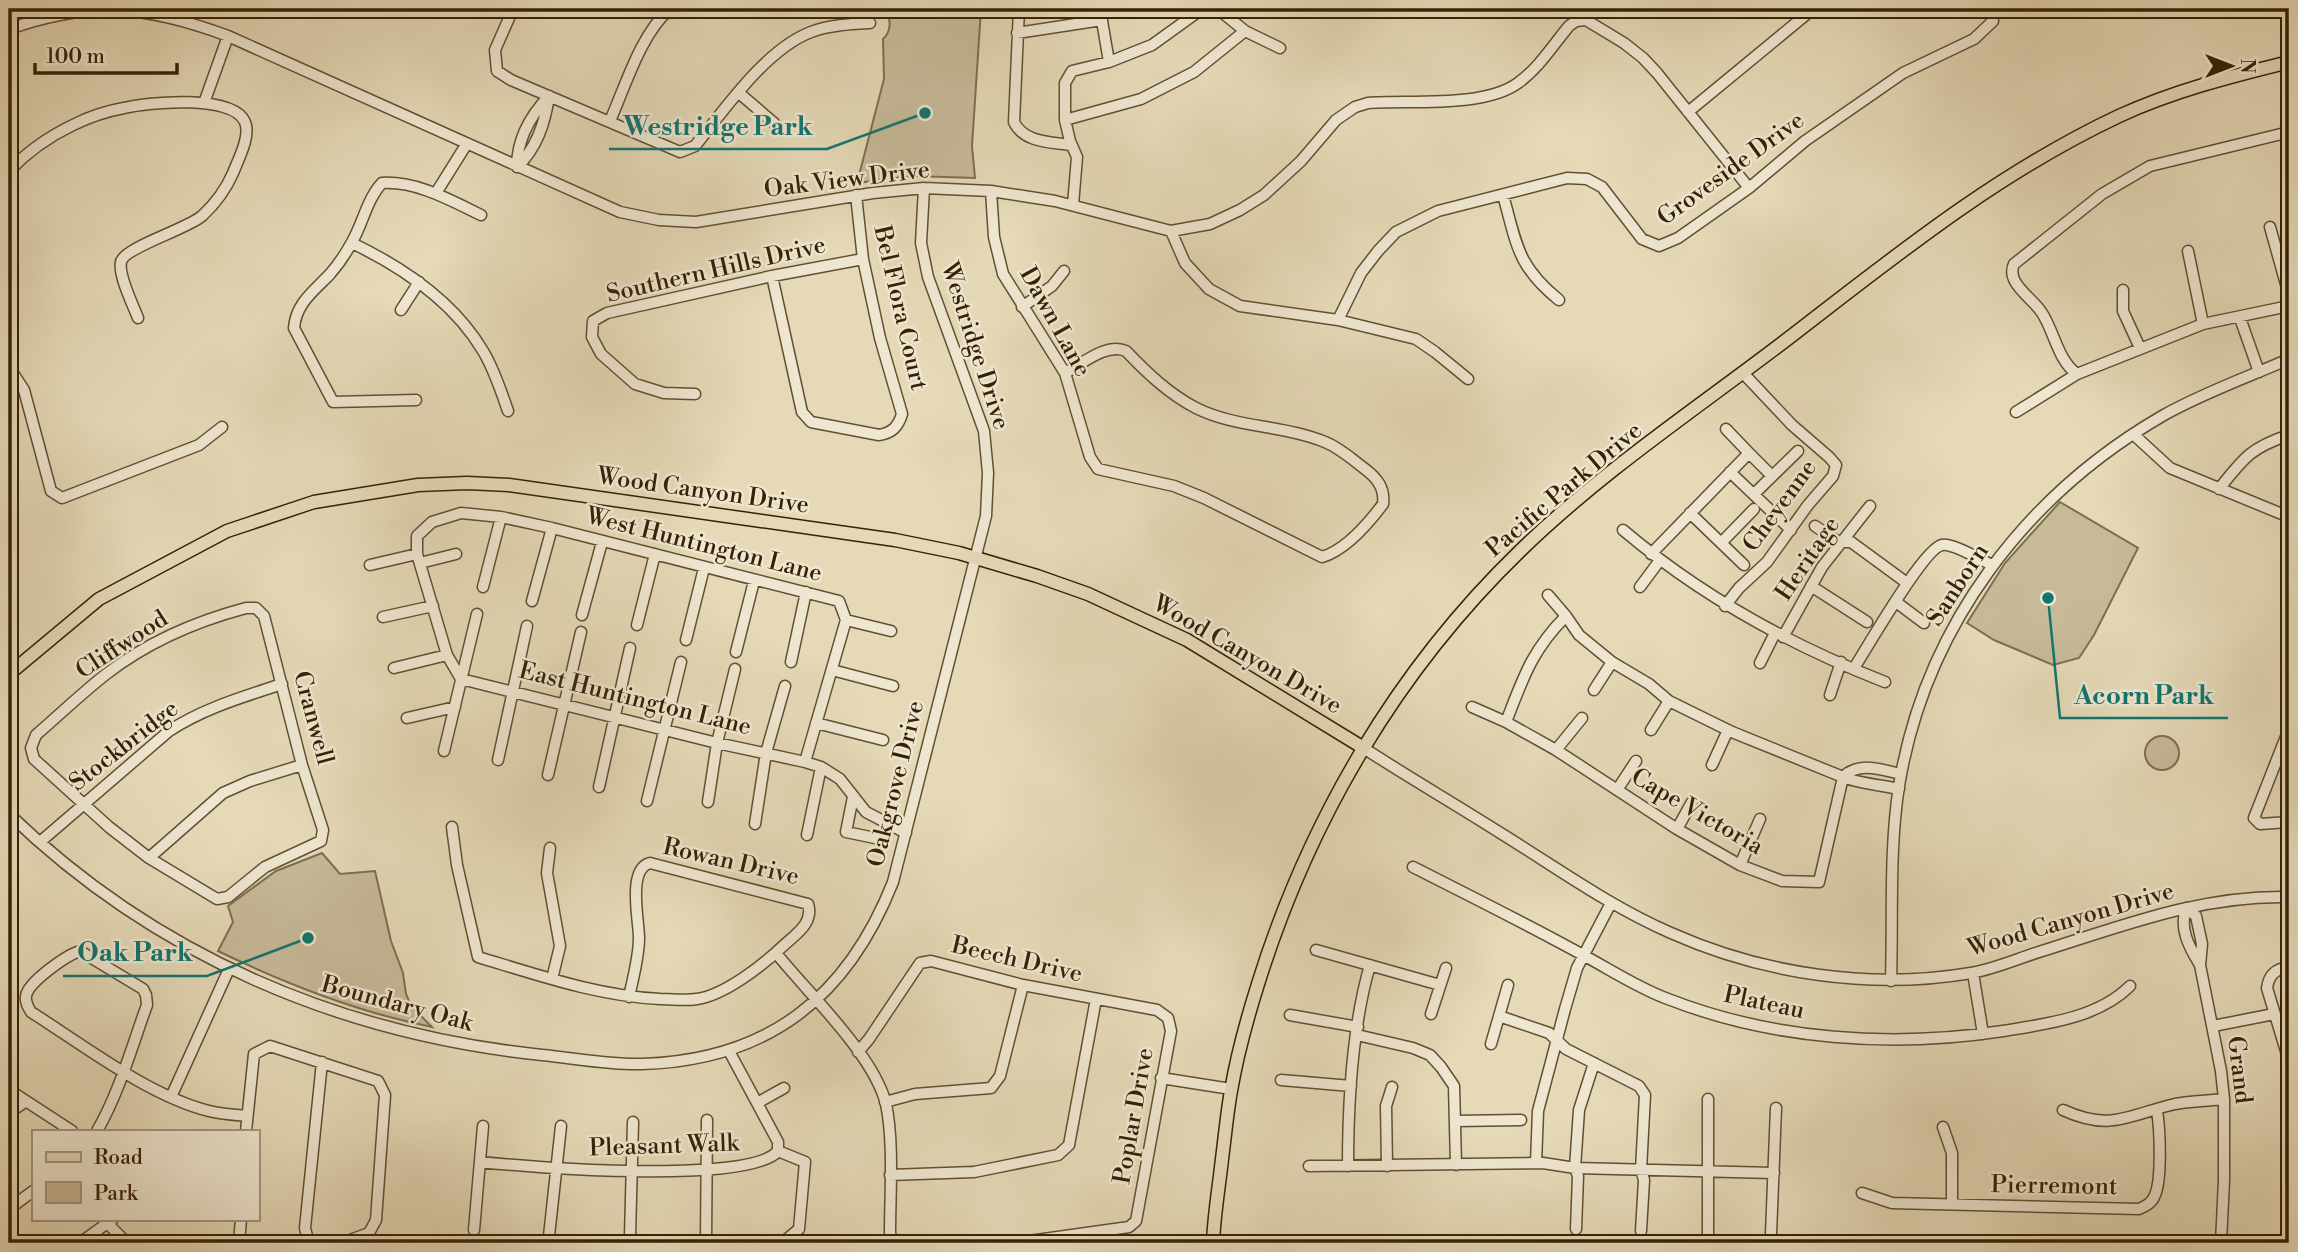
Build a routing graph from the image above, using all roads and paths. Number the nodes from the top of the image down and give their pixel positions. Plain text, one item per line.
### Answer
1 (513, 9) edge
2 (670, 9) edge
3 (1019, 9) edge
4 (1202, 9) edge
5 (1218, 9) edge
6 (1813, 9) edge
7 (1101, 15) edge
8 (1993, 21) dead end
9 (870, 23) dead end
10 (9, 29) edge
11 (1245, 31) junction
12 (1017, 33) junction
13 (228, 36) junction
14 (1280, 48) dead end
15 (1109, 62) junction
16 (2289, 62) edge
17 (739, 93) junction
18 (549, 96) junction
19 (204, 103) junction
20 (1688, 112) junction
21 (1065, 120) junction
22 (610, 121) junction
23 (529, 123) junction
24 (774, 123) dead end
25 (541, 128) junction
26 (2289, 132) edge
27 (466, 145) junction
28 (1072, 145) junction
29 (517, 167) junction
30 (9, 171) edge
31 (924, 188) junction
32 (1749, 188) junction
33 (991, 191) junction
34 (436, 193) junction
35 (856, 195) junction
36 (1503, 195) junction
37 (1073, 205) junction
38 (481, 215) dead end
39 (2270, 226) dead end
40 (1171, 231) junction
41 (352, 243) junction
42 (2188, 251) dead end
43 (863, 259) junction
44 (1064, 271) dead end
45 (772, 276) junction
46 (419, 282) junction
47 (2123, 290) dead end
48 (2289, 295) edge
49 (1559, 300) dead end
50 (2289, 306) edge
51 (1022, 307) junction
52 (401, 310) dead end
53 (138, 318) dead end
54 (2240, 318) junction
55 (1338, 320) junction
56 (2203, 324) junction
57 (2140, 348) junction
58 (2289, 359) edge
59 (9, 367) edge
60 (2259, 372) junction
61 (1065, 373) junction
62 (1743, 373) junction
63 (2077, 374) junction
64 (1468, 379) dead end
65 (695, 394) dead end
66 (416, 400) dead end
67 (508, 411) dead end
68 (2016, 412) dead end
69 (222, 427) dead end
70 (1726, 429) dead end
71 (2133, 435) junction
72 (2289, 435) edge
73 (1798, 451) dead end
74 (1749, 453) junction
75 (1730, 472) junction
76 (1772, 476) junction
77 (2219, 489) junction
78 (1754, 494) junction
79 (1870, 506) dead end
80 (1754, 509) dead end
81 (1690, 513) junction
82 (501, 517) junction
83 (2289, 517) edge
84 (1815, 526) dead end
85 (552, 528) junction
86 (1623, 530) dead end
87 (1791, 530) junction
88 (1843, 541) junction
89 (602, 542) junction
90 (1721, 543) junction
91 (456, 554) dead end
92 (655, 554) junction
93 (1655, 557) junction
94 (975, 558) junction
95 (419, 559) junction
96 (370, 565) dead end
97 (1744, 565) dead end
98 (1992, 565) junction
99 (704, 568) junction
100 (754, 581) junction
101 (1908, 583) junction
102 (1811, 586) junction
103 (483, 587) dead end
104 (1640, 587) dead end
105 (806, 592) junction
106 (1548, 594) dead end
107 (532, 601) dead end
108 (1896, 602) junction
109 (433, 606) junction
110 (1725, 606) junction
111 (256, 608) joint
112 (477, 614) dead end
113 (582, 615) dead end
114 (1566, 616) junction
115 (383, 617) dead end
116 (846, 620) junction
117 (1867, 622) dead end
118 (1924, 623) dead end
119 (527, 625) dead end
120 (637, 625) dead end
121 (891, 631) dead end
122 (581, 632) dead end
123 (1779, 635) junction
124 (686, 640) dead end
125 (630, 648) dead end
126 (736, 652) dead end
127 (447, 655) junction
128 (681, 662) dead end
129 (791, 662) dead end
130 (1612, 662) junction
131 (1841, 662) junction
132 (1760, 663) dead end
133 (394, 668) dead end
134 (1854, 668) junction
135 (734, 669) dead end
136 (832, 670) junction
137 (9, 674) edge
138 (461, 679) junction
139 (1885, 682) dead end
140 (282, 684) junction
141 (785, 686) dead end
142 (893, 686) dead end
143 (1594, 690) dead end
144 (513, 691) junction
145 (1830, 695) dead end
146 (1669, 701) junction
147 (565, 704) junction
148 (455, 707) junction
149 (1472, 707) dead end
150 (407, 718) dead end
151 (614, 718) junction
152 (1582, 718) dead end
153 (1506, 722) junction
154 (816, 723) junction
155 (2289, 729) edge
156 (664, 730) junction
157 (1651, 730) dead end
158 (1728, 730) junction
159 (883, 740) dead end
160 (716, 743) junction
161 (1362, 747) junction
162 (1556, 750) junction
163 (444, 751) dead end
164 (766, 753) junction
165 (498, 760) dead end
166 (1636, 761) dead end
167 (805, 762) junction
168 (302, 765) junction
169 (1712, 765) dead end
170 (821, 768) junction
171 (1901, 774) junction
172 (548, 775) dead end
173 (1843, 777) junction
174 (599, 787) dead end
175 (1899, 789) junction
176 (1617, 790) junction
177 (853, 797) junction
178 (648, 801) dead end
179 (708, 802) dead end
180 (1692, 802) dead end
181 (83, 805) junction
182 (9, 814) edge
183 (1760, 819) dead end
184 (2289, 822) edge
185 (755, 824) dead end
186 (452, 827) dead end
187 (1677, 829) junction
188 (905, 833) junction
189 (807, 835) dead end
190 (875, 838) dead end
191 (40, 842) junction
192 (550, 848) dead end
193 (149, 858) junction
194 (1740, 865) junction
195 (1413, 867) dead end
196 (2289, 897) edge
197 (1611, 902) junction
198 (2186, 908) junction
199 (1316, 950) dead end
200 (776, 953) junction
201 (1584, 955) junction
202 (1370, 965) junction
203 (2289, 967) edge
204 (1446, 968) dead end
205 (229, 969) junction
206 (1973, 972) junction
207 (552, 979) junction
208 (1891, 981) junction
209 (1023, 985) junction
210 (1440, 985) junction
211 (1508, 985) dead end
212 (2130, 986) dead end
213 (629, 997) junction
214 (1096, 999) junction
215 (816, 1001) junction
216 (1431, 1014) dead end
217 (2274, 1014) junction
218 (1290, 1015) dead end
219 (1499, 1016) junction
220 (1168, 1018) joint
221 (2213, 1026) junction
222 (1358, 1031) junction
223 (1983, 1034) junction
224 (1558, 1041) junction
225 (1491, 1044) dead end
226 (729, 1051) junction
227 (858, 1052) junction
228 (2289, 1061) edge
229 (322, 1062) junction
230 (1594, 1063) junction
231 (123, 1070) junction
232 (1161, 1078) junction
233 (1282, 1080) dead end
234 (1351, 1086) junction
235 (1392, 1087) dead end
236 (785, 1088) dead end
237 (1231, 1089) junction
238 (9, 1090) edge
239 (171, 1097) junction
240 (1708, 1099) dead end
241 (2224, 1099) junction
242 (25, 1102) junction
243 (885, 1102) junction
244 (757, 1103) junction
245 (1776, 1108) dead end
246 (2063, 1110) dead end
247 (2157, 1111) junction
248 (9, 1113) edge
249 (247, 1116) junction
250 (707, 1120) dead end
251 (1521, 1120) dead end
252 (1455, 1121) junction
253 (633, 1122) dead end
254 (483, 1126) dead end
255 (561, 1126) dead end
256 (1943, 1126) dead end
257 (70, 1130) edge
258 (97, 1130) edge
259 (246, 1130) edge
260 (778, 1151) junction
261 (480, 1162) junction
262 (1536, 1163) junction
263 (1456, 1165) junction
264 (1309, 1166) dead end
265 (1348, 1166) junction
266 (1387, 1166) junction
267 (1575, 1168) junction
268 (707, 1169) junction
269 (557, 1170) junction
270 (1641, 1170) junction
271 (1708, 1170) junction
272 (632, 1172) junction
273 (1774, 1172) junction
274 (890, 1175) junction
275 (32, 1192) edge
276 (1862, 1193) dead end
277 (1952, 1204) junction
278 (9, 1209) edge
279 (240, 1220) edge
280 (110, 1221) edge
281 (1576, 1229) dead end
282 (474, 1230) dead end
283 (1641, 1231) dead end
284 (1771, 1234) dead end
285 (548, 1236) dead end
286 (630, 1236) dead end
287 (1708, 1238) dead end
288 (787, 1239) dead end
289 (706, 1241) dead end
290 (80, 1243) edge
291 (127, 1243) edge
292 (239, 1243) edge
293 (312, 1243) edge
294 (342, 1243) edge
295 (893, 1243) edge
296 (1015, 1243) edge
297 (1213, 1243) edge
298 (2221, 1243) edge

1 - 18 street
2 - 22 street
3 - 12 street
4 - 15 street
5 - 11 street
6 - 20 street
7 - 12 street
7 - 15 street
8 - 32 street, Groveside Drive
9 - 17 street
10 - 13 street, Oak View Drive
11 - 14 street
11 - 21 street
12 - 28 street
13 - 19 street
13 - 27 street, Oak View Drive
15 - 21 street
16 - 62 main road, Pacific Park Drive
17 - 22 street
17 - 24 street
18 - 22 street
18 - 23 street
18 - 25 street
19 - 30 street
19 - 53 street
20 - 32 street, Oak View Drive
20 - 40 street, Oak View Drive
21 - 28 street
23 - 25 street
23 - 29 street
25 - 29 street
26 - 63 street
27 - 29 street, Oak View Drive
27 - 34 street
28 - 37 street
29 - 35 street, Oak View Drive
31 - 33 street, Oak View Drive
31 - 35 street, Oak View Drive
31 - 94 street, Westridge Drive
32 - 36 street, Groveside Drive
33 - 37 street, Oak View Drive
33 - 51 street, Dawn Lane
34 - 38 street
34 - 41 street
35 - 43 street, Bel Flora Court
36 - 49 street
36 - 55 street, Groveside Drive
37 - 40 street, Oak View Drive
39 - 48 street
40 - 55 street
41 - 46 street
41 - 66 street
42 - 56 street
43 - 45 street, Southern Hills Drive
43 - 45 street, Bel Flora Court
44 - 51 street
45 - 65 street, Southern Hills Drive
46 - 52 street
46 - 67 street
47 - 57 street
50 - 54 street
51 - 61 street, Dawn Lane
54 - 56 street
54 - 60 street
55 - 64 street
56 - 57 street
57 - 63 street
58 - 60 street, Sanborn
59 - 69 street
60 - 71 street, Sanborn
61 - 61 street, Dawn Lane
62 - 87 street, Cheyenne
62 - 161 main road, Pacific Park Drive
63 - 68 street
70 - 74 street
71 - 77 street
71 - 98 street, Sanborn
72 - 77 street
73 - 76 street
74 - 75 street
74 - 76 street
75 - 78 street
75 - 81 street
76 - 78 street
77 - 83 street
78 - 87 street
79 - 88 street, Heritage
80 - 90 street
81 - 90 street
81 - 93 street
82 - 85 street, West Huntington Lane
82 - 95 street, West Huntington Lane
82 - 103 street
84 - 88 street
85 - 89 street, West Huntington Lane
85 - 107 street
86 - 93 street
87 - 110 street, Cheyenne
88 - 101 street
88 - 102 street, Heritage
89 - 92 street, West Huntington Lane
89 - 113 street
90 - 97 street
91 - 95 street
92 - 99 street, West Huntington Lane
92 - 120 street
93 - 104 street
93 - 110 street
94 - 137 main road, Wood Canyon Drive
94 - 161 main road, Wood Canyon Drive
94 - 188 street, Oakgrove Drive
95 - 96 street
95 - 109 street
98 - 101 street
98 - 171 street, Sanborn
99 - 100 street, West Huntington Lane
99 - 124 street
100 - 105 street, West Huntington Lane
100 - 126 street
101 - 108 street
102 - 117 street
102 - 123 street, Heritage
105 - 116 street, West Huntington Lane
105 - 129 street
106 - 114 street
108 - 118 street
108 - 134 street
109 - 115 street
109 - 127 street
110 - 123 street
111 - 140 street, Cranwell
111 - 181 street, Cliffwood
112 - 138 street
114 - 130 street
114 - 153 street
116 - 121 street
116 - 136 street
119 - 144 street
122 - 147 street
123 - 131 street
123 - 132 street, Heritage
125 - 151 street
127 - 133 street
127 - 138 street
128 - 156 street
130 - 143 street
130 - 146 street
131 - 134 street
131 - 145 street
134 - 139 street
135 - 160 street
136 - 142 street
136 - 154 street
138 - 144 street, East Huntington Lane
138 - 148 street
140 - 168 street, Cranwell
140 - 181 street, Stockbridge
141 - 164 street
144 - 147 street, East Huntington Lane
144 - 165 street
146 - 157 street
146 - 158 street
147 - 151 street, East Huntington Lane
147 - 172 street
148 - 150 street
148 - 163 street
149 - 153 street, Cape Victoria
151 - 156 street, East Huntington Lane
151 - 174 street
152 - 162 street
153 - 162 street, Cape Victoria
154 - 159 street
154 - 167 street
155 - 184 street
156 - 160 street, East Huntington Lane
156 - 178 street
158 - 169 street
158 - 173 street
160 - 164 street, East Huntington Lane
160 - 179 street
161 - 197 street, Wood Canyon Drive
161 - 237 main road, Pacific Park Drive
162 - 176 street, Cape Victoria
164 - 167 street, East Huntington Lane
164 - 185 street
166 - 176 street
167 - 170 street, East Huntington Lane
168 - 193 street
168 - 193 street, Cranwell
170 - 177 street, East Huntington Lane
170 - 189 street
171 - 173 street
171 - 175 street, Sanborn
173 - 175 street
173 - 194 street, Cape Victoria
175 - 208 street, Sanborn
176 - 187 street, Cape Victoria
177 - 188 street, East Huntington Lane
177 - 190 street
180 - 187 street
181 - 191 street, Stockbridge
181 - 193 street
182 - 191 street, Boundary Oak
183 - 194 street
186 - 207 street
187 - 194 street, Cape Victoria
188 - 215 street, Oakgrove Drive
191 - 205 street, Boundary Oak
192 - 207 street
195 - 201 street, Plateau
196 - 198 street, Wood Canyon Drive
197 - 201 street
197 - 208 street, Wood Canyon Drive
198 - 206 street, Wood Canyon Drive
198 - 221 street, Grand
199 - 202 street
200 - 213 street
200 - 213 street, Rowan Drive
200 - 215 street
201 - 223 street, Plateau
201 - 224 street
202 - 210 street
202 - 222 street
203 - 217 street
204 - 210 street
205 - 226 street, Boundary Oak
205 - 239 street
206 - 208 street, Wood Canyon Drive
206 - 223 street
207 - 213 street
209 - 214 street, Beech Drive
209 - 227 street, Beech Drive
209 - 243 street
210 - 216 street
211 - 219 street
212 - 223 street, Plateau
214 - 220 street, Beech Drive
214 - 274 street
215 - 226 street, Boundary Oak
215 - 227 street
217 - 221 street
217 - 228 street
218 - 222 street
219 - 224 street
219 - 225 street
220 - 232 street, Poplar Drive
221 - 241 street, Grand
222 - 234 street
222 - 252 street
224 - 230 street
224 - 262 street
226 - 244 street, Pleasant Walk
227 - 243 street
229 - 249 street
229 - 293 street
229 - 294 street
230 - 267 street
230 - 270 street
231 - 231 street
231 - 239 street
231 - 258 street
232 - 237 street
232 - 296 street, Poplar Drive
233 - 234 street
234 - 265 street
235 - 266 street
236 - 244 street
237 - 297 main road, Pacific Park Drive
238 - 242 street
239 - 249 street
240 - 271 street
241 - 247 street
241 - 298 street, Grand
242 - 248 street
242 - 257 street
243 - 274 street
244 - 260 street, Pleasant Walk
245 - 273 street
246 - 247 street
247 - 277 street, Pierremont
249 - 259 street
250 - 268 street
251 - 252 street
252 - 263 street
253 - 272 street
254 - 261 street
255 - 269 street
256 - 277 street
260 - 268 street, Pleasant Walk
260 - 288 street
261 - 269 street, Pleasant Walk
261 - 282 street
262 - 263 street
262 - 267 street
263 - 266 street
264 - 265 street
265 - 266 street
267 - 270 street
267 - 281 street
268 - 272 street, Pleasant Walk
268 - 289 street
269 - 272 street, Pleasant Walk
269 - 285 street
270 - 271 street
270 - 283 street
271 - 273 street
271 - 287 street
272 - 286 street
273 - 284 street
274 - 295 street
275 - 278 street
276 - 277 street, Pierremont
279 - 292 street
280 - 290 street
280 - 291 street

